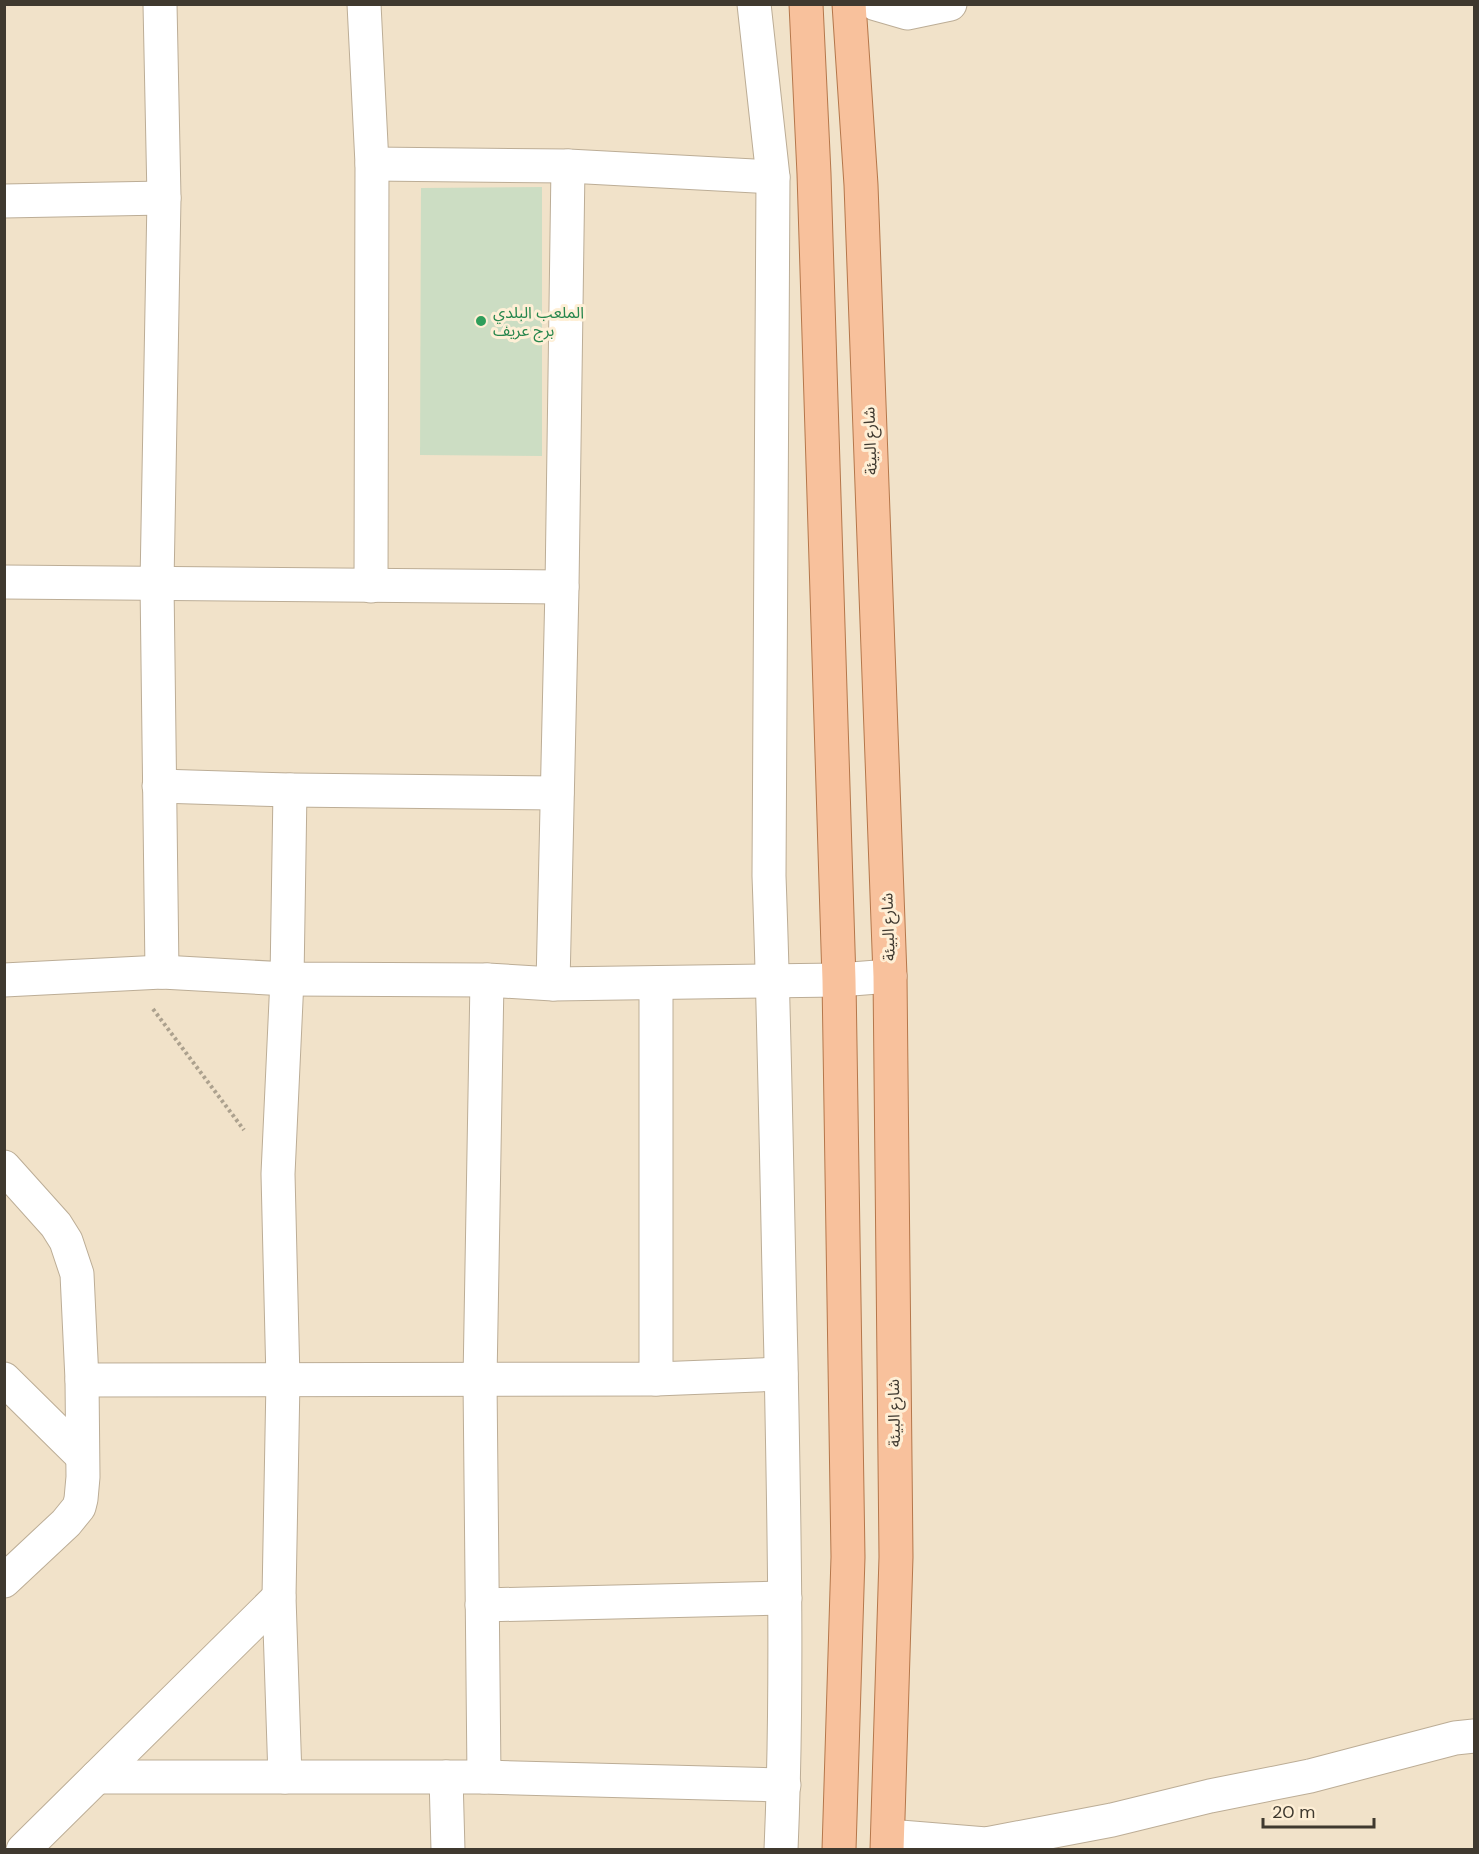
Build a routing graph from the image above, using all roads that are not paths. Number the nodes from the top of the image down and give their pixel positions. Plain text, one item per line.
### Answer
1 (160, 4) edge
2 (364, 4) edge
3 (754, 4) edge
4 (806, 4) edge
5 (849, 4) edge
6 (876, 4) edge
7 (950, 4) edge
8 (372, 164) junction
9 (568, 166) junction
10 (773, 177) junction
11 (164, 198) junction
12 (4, 201) edge
13 (4, 582) edge
14 (157, 583) junction
15 (370, 586) junction
16 (562, 587) junction
17 (159, 786) junction
18 (290, 790) junction
19 (557, 793) junction
20 (162, 972) junction
21 (890, 976) junction
22 (287, 979) junction
23 (4, 980) edge
24 (487, 980) junction
25 (838, 980) junction
26 (773, 981) junction
27 (656, 983) junction
28 (553, 984) junction
29 (4, 1167) edge
30 (781, 1374) junction
31 (4, 1378) edge
32 (656, 1378) junction
33 (82, 1380) junction
34 (283, 1380) junction
35 (480, 1380) junction
36 (82, 1456) junction
37 (4, 1581) edge
38 (279, 1597) junction
39 (785, 1598) junction
40 (482, 1605) junction
41 (1474, 1736) edge
42 (96, 1777) junction
43 (285, 1777) junction
44 (446, 1777) junction
45 (484, 1778) junction
46 (784, 1785) junction
47 (887, 1843) edge
48 (23, 1850) edge
49 (448, 1850) edge
50 (781, 1850) edge
51 (839, 1850) edge

1 - 11 street
2 - 8 street
3 - 10 street
4 - 25 main road
5 - 21 main road, شارع البيئة
6 - 7 street
8 - 9 street
8 - 15 street
9 - 10 street
9 - 16 street
10 - 26 street
11 - 12 street
11 - 14 street
13 - 14 street
14 - 15 street
14 - 17 street
15 - 16 street
16 - 19 street
17 - 18 street
17 - 20 street
18 - 19 street
18 - 22 street
19 - 28 street
20 - 22 street
20 - 23 street
21 - 25 street
21 - 47 main road, شارع البيئة
22 - 24 street
22 - 34 street
24 - 28 street
24 - 35 street
25 - 26 street
25 - 51 main road
26 - 27 street
26 - 30 street
27 - 28 street
27 - 32 street
29 - 33 street
30 - 32 street
30 - 39 street
31 - 36 street
32 - 35 street
33 - 34 street
33 - 36 street
34 - 35 street
34 - 38 street
35 - 40 street
36 - 37 street
38 - 42 street
38 - 43 street
39 - 40 street
39 - 46 street
40 - 45 street
41 - 47 street
42 - 43 street
42 - 48 street
43 - 44 street
44 - 45 street
44 - 49 street
45 - 46 street
46 - 50 street

